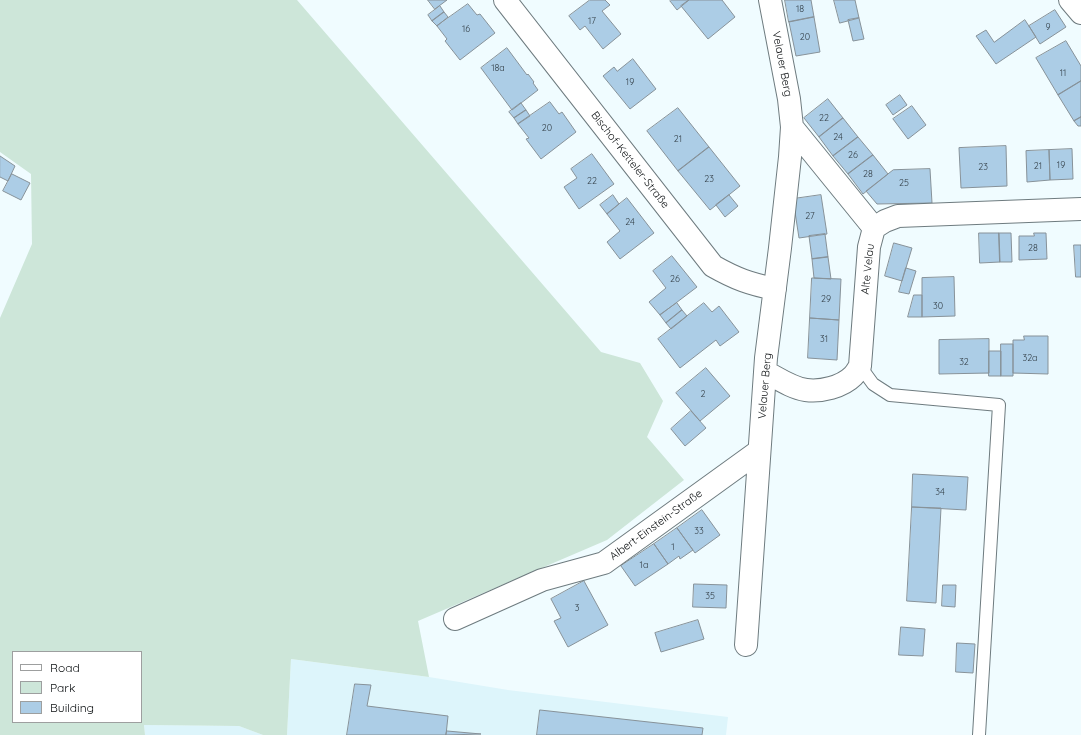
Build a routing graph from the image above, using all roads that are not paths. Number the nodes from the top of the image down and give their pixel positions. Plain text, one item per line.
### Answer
1 (505, 0) edge
2 (770, 0) edge
3 (1070, 0) edge
4 (1081, 13) edge
5 (792, 127) junction
6 (1081, 210) edge
7 (874, 228) junction
8 (775, 289) junction
9 (860, 366) junction
10 (766, 372) junction
11 (759, 451) junction
12 (455, 618) dead end
13 (746, 645) dead end
14 (980, 735) edge

1 - 8 street, Bischof-Ketteler-Straße
2 - 5 street, Velauer Berg
3 - 4 street
5 - 7 street
5 - 8 street, Velauer Berg
6 - 7 street, Alte Velau
7 - 9 street, Alte Velau
8 - 10 street, Velauer Berg
9 - 10 street
9 - 14 lane
10 - 11 street, Velauer Berg
11 - 12 street, Albert-Einstein-Straße
11 - 13 street, Velauer Berg

